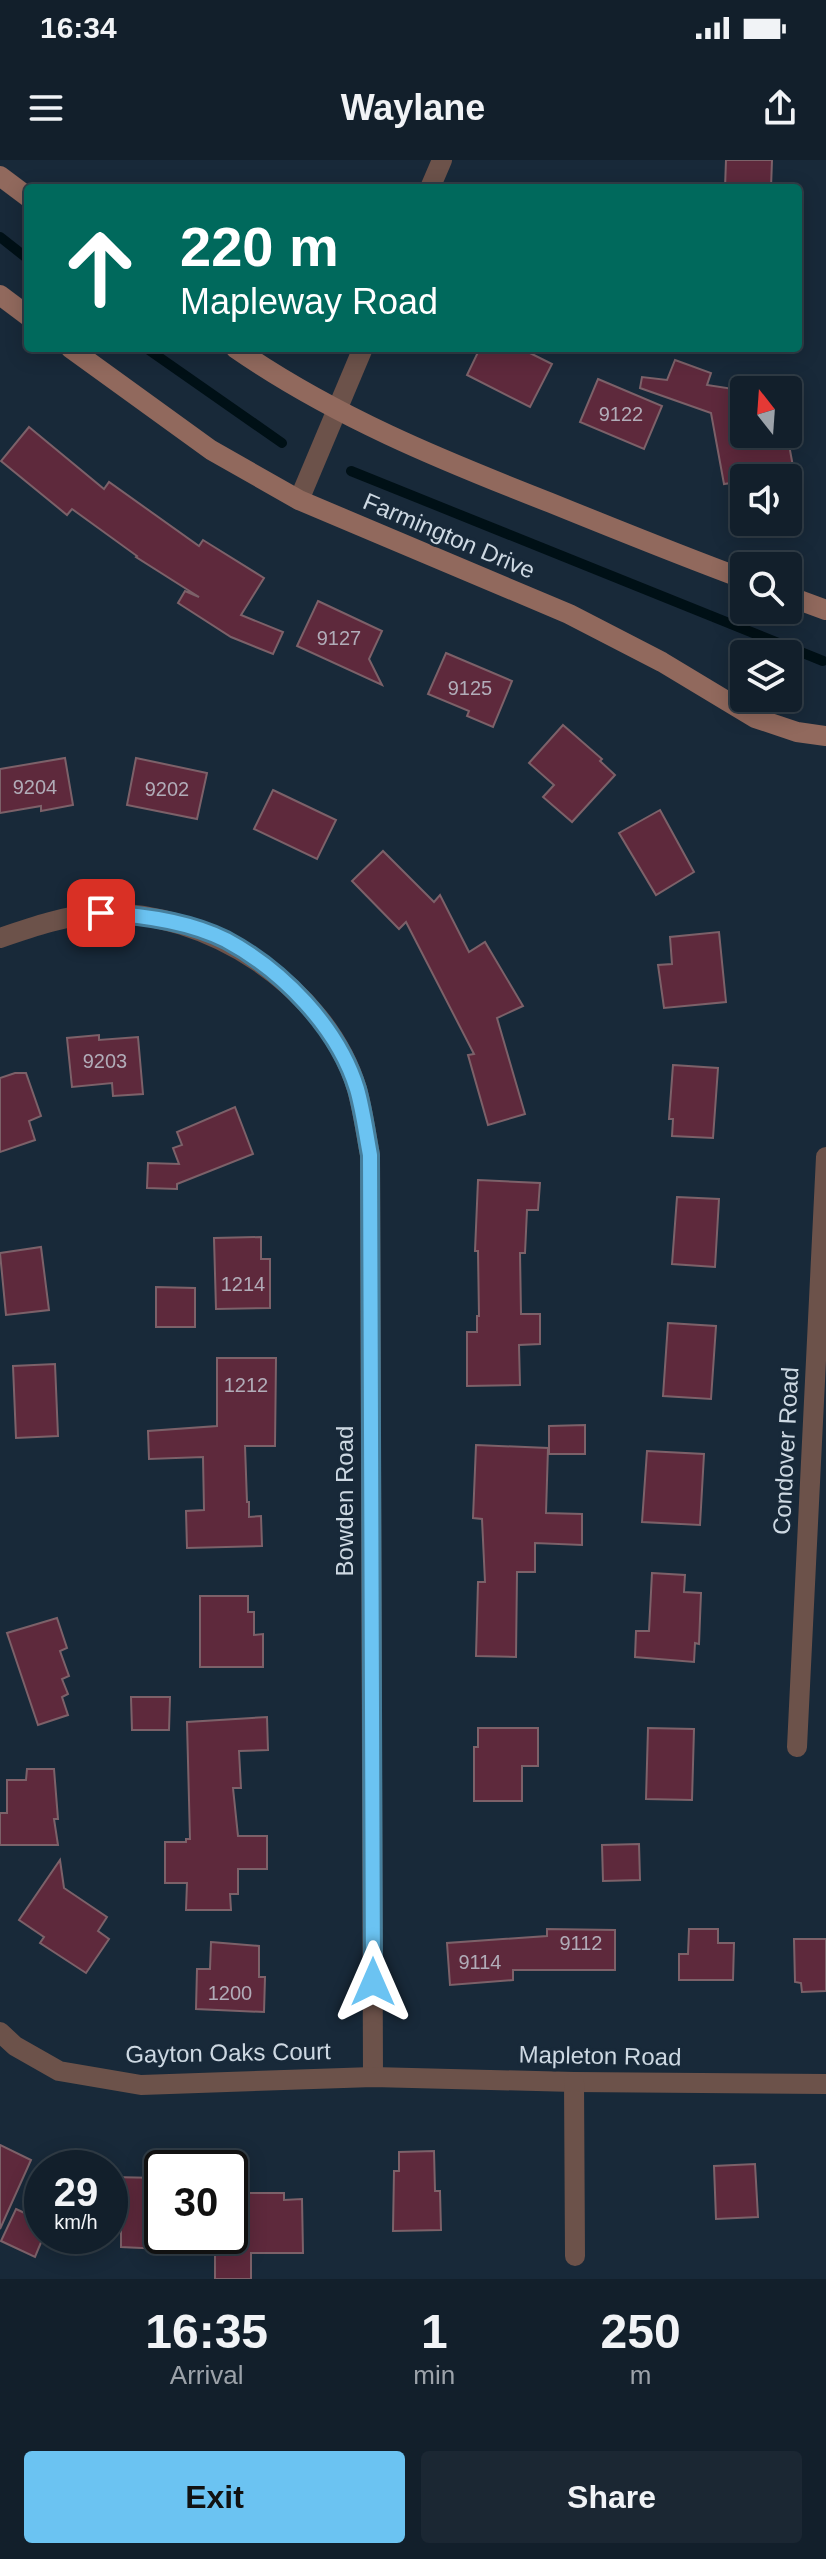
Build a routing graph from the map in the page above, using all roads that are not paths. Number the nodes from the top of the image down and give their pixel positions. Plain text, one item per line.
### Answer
1 (442, 160) edge
2 (0, 176) edge
3 (432, 184) edge
4 (24, 194) edge
5 (0, 295) edge
6 (24, 313) edge
7 (76, 352) edge
8 (241, 352) edge
9 (361, 352) edge
10 (336, 411) junction
11 (299, 500) junction
12 (730, 574) edge
13 (802, 601) edge
14 (826, 610) edge
15 (826, 736) edge
16 (0, 938) edge
17 (826, 1157) edge
18 (797, 1747) dead end
19 (0, 2032) edge
20 (373, 2077) junction
21 (574, 2082) junction
22 (826, 2084) edge
23 (575, 2256) dead end

1 - 3 street
2 - 4 street
5 - 6 street
7 - 11 street, Farmington Drive
8 - 10 street
9 - 10 street
10 - 11 street
10 - 12 street
11 - 15 street, Farmington Drive
13 - 14 street
16 - 20 street, Bowden Road
17 - 18 street, Condover Road
19 - 20 street, Gayton Oaks Court
20 - 21 street, Mapleton Road
21 - 22 street, Mapleton Road
21 - 23 street

